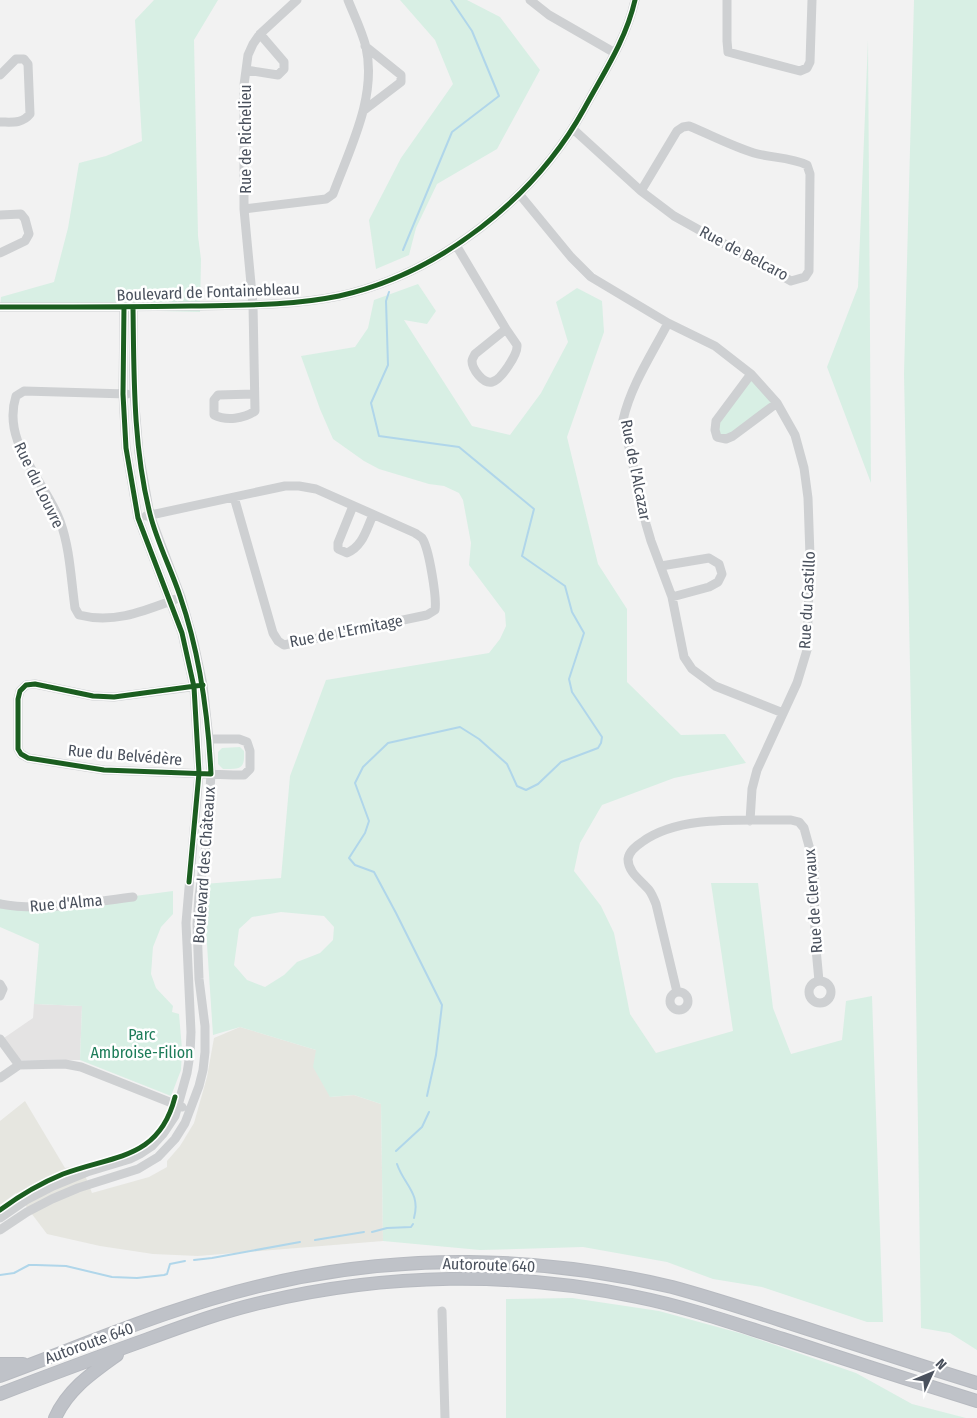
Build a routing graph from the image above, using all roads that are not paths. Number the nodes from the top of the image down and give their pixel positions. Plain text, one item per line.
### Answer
1 (297, 0) edge
2 (348, 0) edge
3 (530, 0) edge
4 (635, 0) edge
5 (727, 0) edge
6 (812, 0) edge
7 (260, 34) junction
8 (365, 46) junction
9 (615, 53) junction
10 (246, 70) junction
11 (0, 75) edge
12 (363, 111) junction
13 (0, 122) edge
14 (573, 129) junction
15 (641, 191) junction
16 (520, 195) junction
17 (244, 209) junction
18 (0, 215) edge
19 (456, 245) junction
20 (0, 253) edge
21 (253, 305) junction
22 (0, 307) edge
23 (124, 307) junction
24 (134, 307) junction
25 (668, 323) junction
26 (506, 329) junction
27 (751, 374) junction
28 (123, 394) junction
29 (134, 394) junction
30 (254, 394) junction
31 (777, 403) junction
32 (234, 497) junction
33 (353, 506) junction
34 (150, 515) junction
35 (372, 515) junction
36 (138, 518) junction
37 (661, 566) junction
38 (181, 597) junction
39 (672, 598) junction
40 (170, 601) junction
41 (199, 686) junction
42 (783, 713) junction
43 (210, 739) junction
44 (199, 774) junction
45 (211, 774) junction
46 (750, 821) junction
47 (133, 897) dead end
48 (0, 904) edge
49 (818, 981) dead end
50 (0, 984) edge
51 (677, 992) dead end
52 (0, 996) edge
53 (0, 1039) edge
54 (18, 1065) junction
55 (0, 1078) edge
56 (179, 1105) junction
57 (190, 1110) junction
58 (0, 1218) edge
59 (0, 1230) edge
60 (442, 1311) dead end
61 (134, 1344) junction
62 (0, 1364) edge
63 (31, 1364) junction
64 (0, 1376) edge
65 (977, 1383) edge
66 (0, 1394) edge
67 (977, 1401) edge
68 (55, 1418) edge
69 (445, 1418) edge

1 - 7 street, Rue de Richelieu
2 - 8 street, Rue de Richelieu
3 - 9 street
4 - 9 street, Boulevard de Fontainebleau
5 - 6 street
7 - 10 street, Rue de Richelieu
7 - 10 street, Rue de Richelieu
8 - 12 street, Rue de Richelieu
8 - 12 street
9 - 14 street, Boulevard de Fontainebleau
10 - 17 street, Rue de Richelieu
11 - 13 street
12 - 17 street, Rue de Richelieu
14 - 15 street, Rue de Belcaro
14 - 16 street, Boulevard de Fontainebleau
15 - 15 street, Rue de Belcaro
16 - 19 street, Boulevard de Fontainebleau
16 - 25 street, Rue du Castillo
17 - 21 street, Rue de Richelieu
18 - 20 street
19 - 21 street, Boulevard de Fontainebleau
19 - 26 street
21 - 24 street, Boulevard de Fontainebleau
21 - 30 street, Rue de Richelieu
22 - 23 street, Boulevard de Fontainebleau
23 - 24 street, Boulevard de Fontainebleau
23 - 28 street, Boulevard des Châteaux
24 - 29 street, Boulevard des Châteaux
25 - 27 street, Rue du Castillo
25 - 37 street, Rue de l'Alcazar
26 - 26 street
27 - 31 street, Rue du Castillo
27 - 31 street
28 - 29 street, Rue du Louvre
28 - 36 street, Boulevard des Châteaux
28 - 40 street, Rue du Louvre
29 - 34 street, Boulevard des Châteaux
30 - 30 street, Rue de Richelieu
31 - 42 street, Rue du Castillo
32 - 33 street, Rue de L'Ermitage
32 - 34 street, Rue de L'Ermitage
32 - 35 street, Rue de L'Ermitage
33 - 35 street, Rue de L'Ermitage
33 - 35 street
34 - 36 street, Rue de L'Ermitage
34 - 38 street, Boulevard des Châteaux
36 - 40 street, Boulevard des Châteaux
37 - 39 street, Rue de l'Alcazar
37 - 39 street
38 - 40 street, Rue du Louvre
38 - 41 street, Boulevard des Châteaux
39 - 42 street, Rue de l'Alcazar
40 - 41 street, Boulevard des Châteaux
41 - 43 street, Boulevard des Châteaux
41 - 44 street, Boulevard des Châteaux
41 - 44 street, Rue du Belvédère
42 - 46 street, Rue du Castillo
43 - 45 street, Boulevard des Châteaux
43 - 45 street, Boulevard des Châteaux
44 - 45 street, Rue du Belvédère
44 - 56 street, Boulevard des Châteaux
45 - 57 street, Boulevard des Châteaux
46 - 49 street, Rue de Clervaux
46 - 51 street, Rue de Clervaux
47 - 48 street, Rue d'Alma
50 - 52 street
53 - 54 street
54 - 55 street
54 - 56 street
56 - 57 street
56 - 58 street, Boulevard des Châteaux
57 - 59 street, Boulevard des Châteaux
60 - 69 street
61 - 66 highway, Autoroute 640
61 - 67 highway, Autoroute 640
61 - 68 highway
62 - 63 highway
63 - 64 highway, Autoroute 640
63 - 65 highway, Autoroute 640

